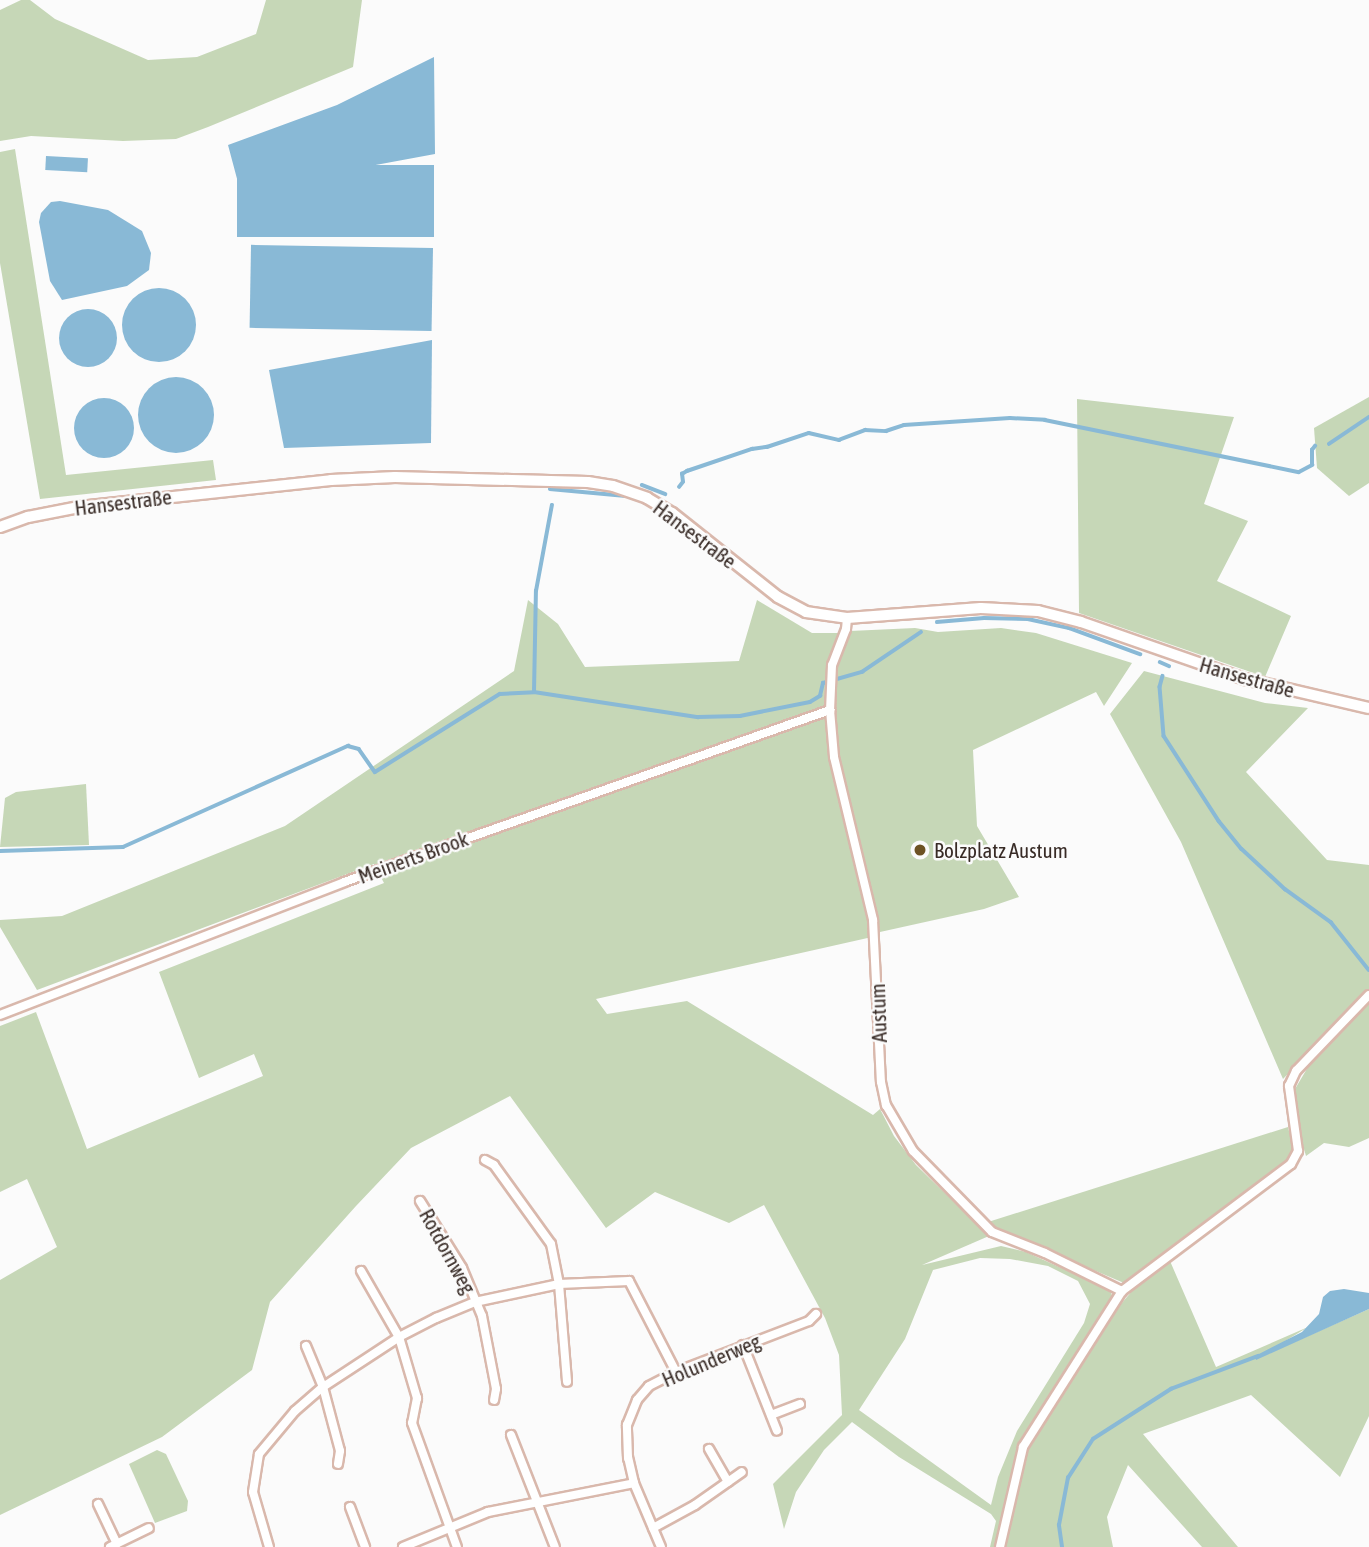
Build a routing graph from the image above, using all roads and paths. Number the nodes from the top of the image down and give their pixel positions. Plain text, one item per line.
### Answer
1 (0, 527) edge
2 (847, 618) junction
3 (1369, 708) edge
4 (830, 710) junction
5 (1369, 995) edge
6 (0, 1015) edge
7 (485, 1160) dead end
8 (420, 1200) dead end
9 (361, 1271) dead end
10 (559, 1284) junction
11 (1122, 1291) junction
12 (475, 1302) junction
13 (816, 1314) dead end
14 (399, 1337) junction
15 (743, 1345) junction
16 (306, 1346) dead end
17 (676, 1372) junction
18 (566, 1382) dead end
19 (323, 1387) junction
20 (494, 1400) dead end
21 (800, 1404) dead end
22 (771, 1415) junction
23 (777, 1431) dead end
24 (510, 1435) dead end
25 (709, 1449) dead end
26 (338, 1464) dead end
27 (742, 1472) dead end
28 (728, 1482) junction
29 (634, 1483) junction
30 (538, 1501) junction
31 (98, 1504) dead end
32 (350, 1507) dead end
33 (450, 1527) junction
34 (149, 1528) dead end
35 (653, 1528) junction
36 (113, 1545) edge
37 (269, 1547) edge
38 (365, 1547) edge
39 (403, 1547) edge
40 (457, 1547) edge
41 (555, 1547) edge
42 (661, 1547) edge
43 (1000, 1547) edge

1 - 2 street, Hansestraße
2 - 3 street, Hansestraße
2 - 4 street, Austum
4 - 6 street, Meinerts Brook
4 - 11 street, Austum
5 - 11 street
7 - 10 street
8 - 12 street, Rotdornweg
9 - 14 street
10 - 12 street, Rotdornweg
10 - 17 street, Rotdornweg
10 - 18 street
11 - 43 street
12 - 14 street, Rotdornweg
12 - 20 street, Rotdornweg
13 - 15 street, Holunderweg
14 - 19 street, Rotdornweg
14 - 33 street
15 - 17 street, Holunderweg
15 - 22 street
16 - 19 street
17 - 29 street, Holunderweg
19 - 26 street
19 - 37 street, Rotdornweg
21 - 22 street
22 - 23 street
24 - 30 street
25 - 28 street
27 - 28 street
28 - 35 street
29 - 30 street
29 - 35 street, Holunderweg
30 - 33 street
30 - 41 street
31 - 36 street
32 - 38 street
33 - 39 street
33 - 40 street
34 - 36 street
35 - 42 street, Holunderweg

